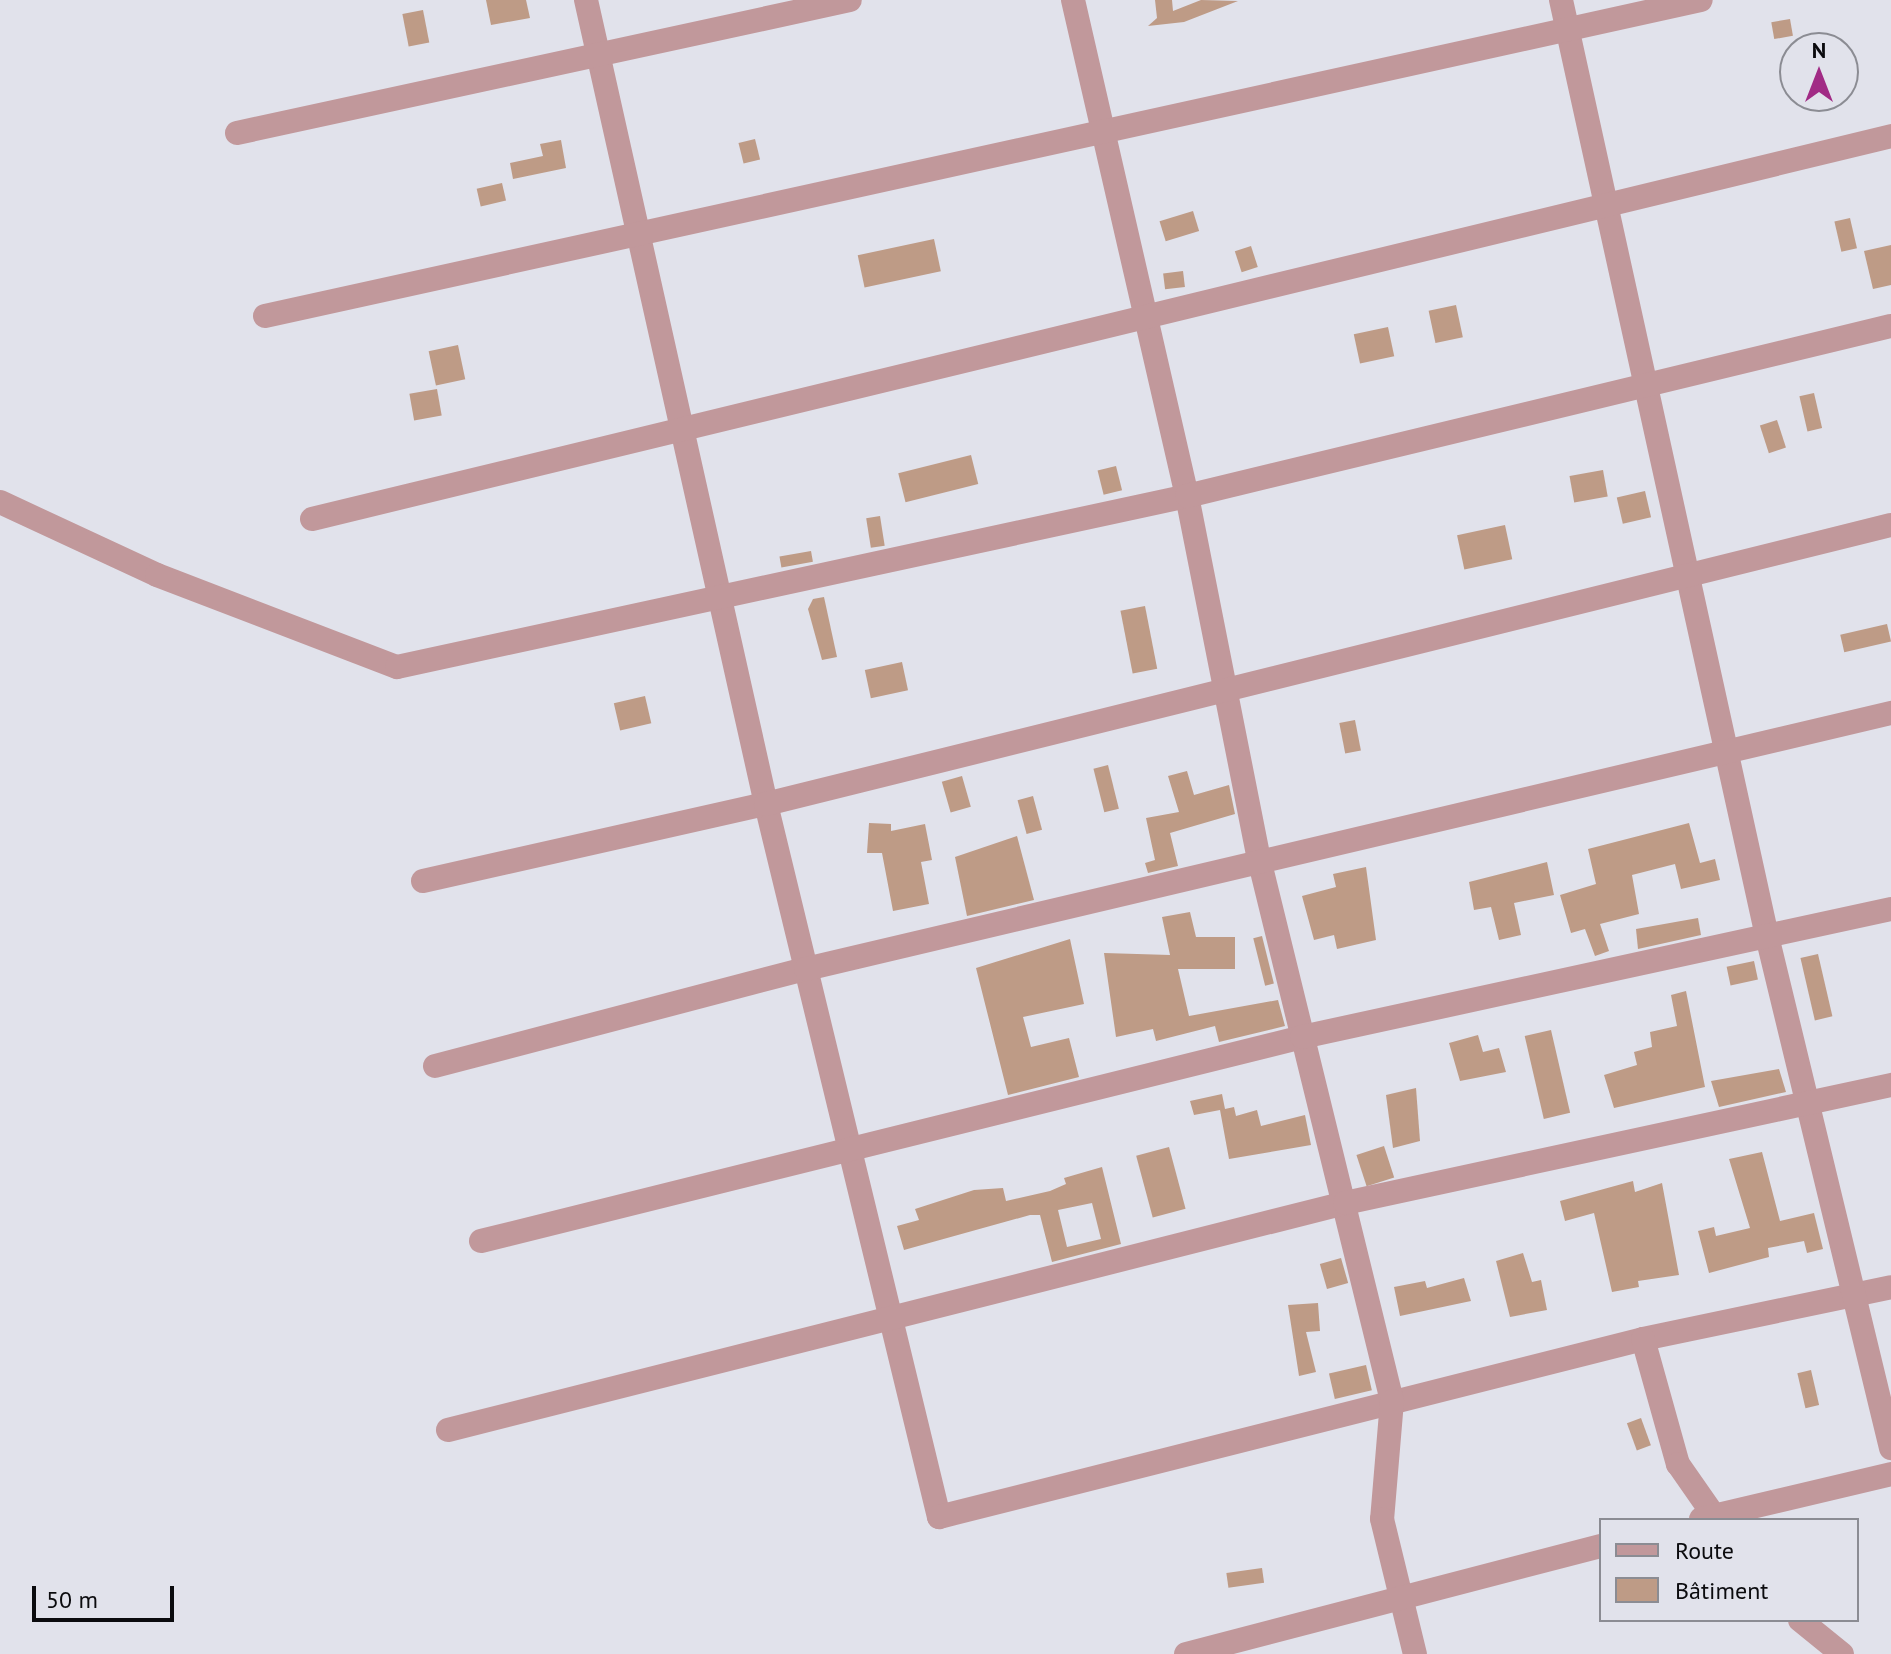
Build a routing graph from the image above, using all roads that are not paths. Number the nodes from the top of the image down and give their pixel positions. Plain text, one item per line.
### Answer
1 (586, 0) edge
2 (850, 0) edge
3 (1073, 0) edge
4 (1561, 0) edge
5 (1701, 0) edge
6 (1567, 27) junction
7 (599, 51) junction
8 (1102, 131) junction
9 (237, 133) dead end
10 (1891, 136) edge
11 (1603, 207) junction
12 (643, 236) junction
13 (1146, 312) junction
14 (265, 316) dead end
15 (1891, 326) edge
16 (1644, 384) junction
17 (684, 429) junction
18 (1187, 496) junction
19 (0, 502) edge
20 (312, 519) dead end
21 (1891, 525) edge
22 (1689, 573) junction
23 (723, 600) junction
24 (1226, 685) junction
25 (1891, 713) edge
26 (1730, 753) junction
27 (766, 804) junction
28 (1260, 863) junction
29 (423, 881) dead end
30 (1891, 909) edge
31 (1767, 936) junction
32 (806, 969) junction
33 (1302, 1037) junction
34 (435, 1066) dead end
35 (1891, 1085) edge
36 (1806, 1100) junction
37 (851, 1152) junction
38 (1345, 1203) junction
39 (481, 1241) dead end
40 (1891, 1287) edge
41 (1850, 1297) junction
42 (892, 1322) junction
43 (1643, 1339) junction
44 (1392, 1401) junction
45 (448, 1430) dead end
46 (1891, 1448) edge
47 (1891, 1474) edge
48 (1709, 1518) edge
49 (1714, 1518) edge
50 (1599, 1547) edge
51 (1403, 1599) junction
52 (1802, 1622) edge
53 (1186, 1654) edge
54 (1415, 1654) edge
55 (1842, 1654) edge

1 - 7 street
2 - 7 street
3 - 8 street
4 - 6 street
5 - 6 street
6 - 8 street
6 - 11 street
7 - 9 street
7 - 12 street
8 - 12 street
8 - 13 street
10 - 11 street
11 - 13 street
11 - 16 street
12 - 14 street
12 - 17 street
13 - 17 street
13 - 18 street
15 - 16 street
16 - 18 street
16 - 22 street
17 - 20 street
17 - 23 street
18 - 23 street
18 - 24 street
19 - 23 street
21 - 22 street
22 - 24 street
22 - 26 street
23 - 27 street
24 - 27 street
24 - 28 street
25 - 26 street
26 - 28 street
26 - 31 street
27 - 29 street
27 - 32 street
28 - 32 street
28 - 33 street
30 - 31 street
31 - 33 street
31 - 36 street
32 - 34 street
32 - 37 street
33 - 37 street
33 - 38 street
35 - 36 street
36 - 38 street
36 - 41 street
37 - 39 street
37 - 42 street
38 - 42 street
38 - 44 street
40 - 41 street
41 - 43 street
41 - 46 street
42 - 44 street
42 - 45 street
43 - 44 street
43 - 48 street
44 - 51 street
47 - 49 street
50 - 51 street
51 - 53 street
51 - 54 street
52 - 55 street

